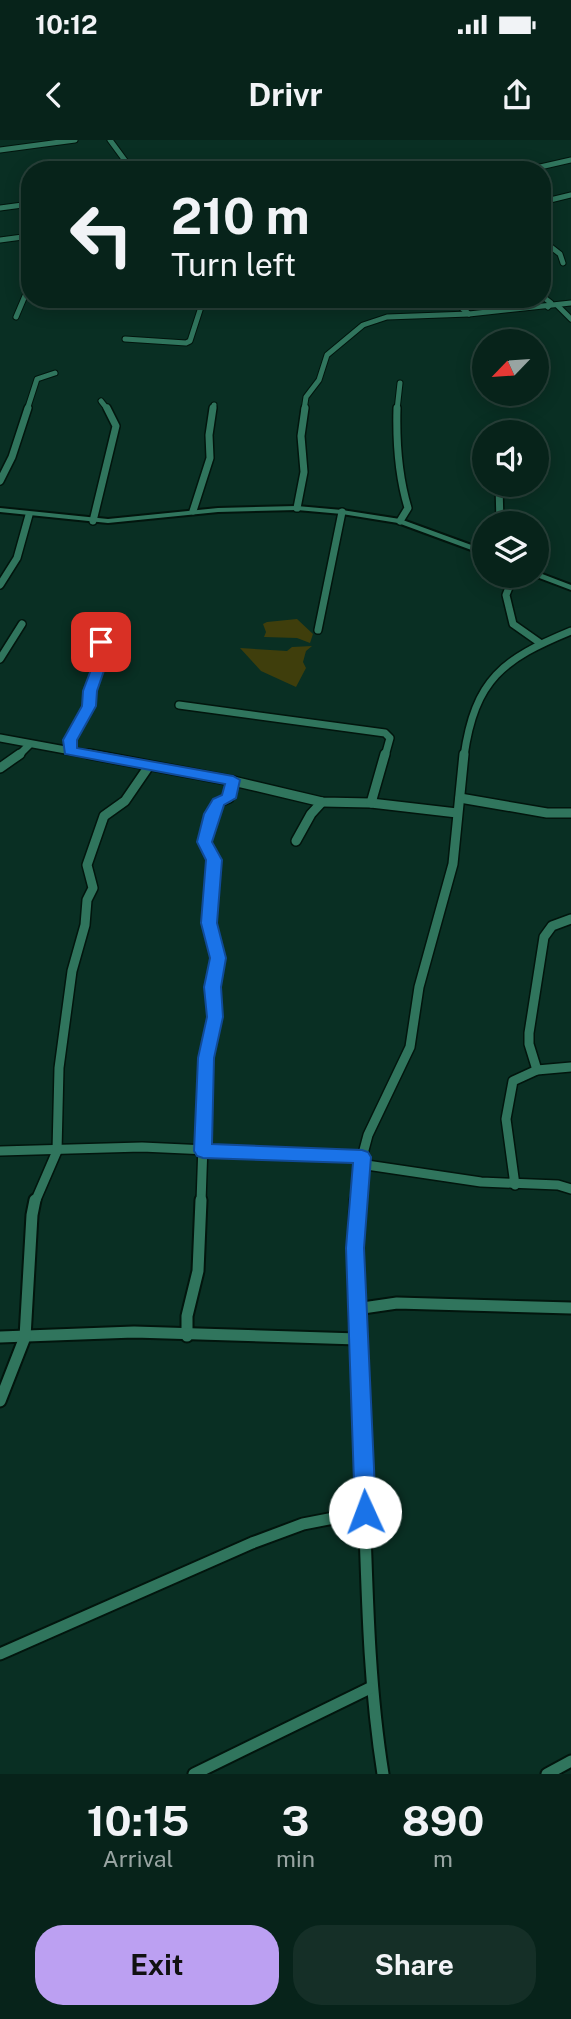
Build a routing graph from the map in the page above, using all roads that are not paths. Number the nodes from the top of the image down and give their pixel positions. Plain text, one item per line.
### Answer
1 (75, 140) edge
2 (110, 140) edge
3 (0, 150) edge
4 (571, 160) edge
5 (125, 161) edge
6 (551, 165) edge
7 (571, 195) edge
8 (551, 200) edge
9 (21, 205) edge
10 (0, 208) edge
11 (21, 237) edge
12 (0, 240) edge
13 (551, 247) edge
14 (563, 263) dead end
15 (571, 303) edge
16 (21, 305) edge
17 (557, 305) junction
18 (551, 306) edge
19 (201, 308) edge
20 (462, 308) edge
21 (537, 308) edge
22 (469, 314) junction
23 (16, 317) dead end
24 (571, 319) edge
25 (125, 340) dead end
26 (55, 373) dead end
27 (400, 383) dead end
28 (101, 401) dead end
29 (214, 405) dead end
30 (0, 481) edge
31 (297, 508) junction
32 (0, 510) edge
33 (193, 511) junction
34 (342, 512) junction
35 (29, 515) junction
36 (93, 521) junction
37 (400, 521) junction
38 (472, 548) edge
39 (549, 579) edge
40 (0, 585) edge
41 (509, 588) edge
42 (571, 588) edge
43 (22, 624) dead end
44 (318, 630) dead end
45 (571, 631) edge
46 (105, 638) dead end
47 (540, 643) junction
48 (0, 659) edge
49 (179, 705) dead end
50 (0, 738) edge
51 (29, 744) junction
52 (69, 751) junction
53 (149, 766) junction
54 (0, 768) edge
55 (233, 780) junction
56 (460, 798) junction
57 (322, 802) junction
58 (371, 803) junction
59 (457, 813) junction
60 (571, 813) edge
61 (296, 841) dead end
62 (571, 919) edge
63 (571, 1067) edge
64 (537, 1070) junction
65 (0, 1151) edge
66 (57, 1151) junction
67 (203, 1151) junction
68 (361, 1161) junction
69 (515, 1185) junction
70 (571, 1189) edge
71 (571, 1308) edge
72 (356, 1309) junction
73 (187, 1336) junction
74 (0, 1337) edge
75 (25, 1337) junction
76 (358, 1339) junction
77 (0, 1401) edge
78 (365, 1512) junction
79 (0, 1654) edge
80 (370, 1688) junction
81 (571, 1761) edge
82 (194, 1774) edge
83 (383, 1774) edge
84 (547, 1774) edge

1 - 3 street
2 - 5 street
4 - 6 street
7 - 8 street
9 - 10 street
11 - 12 street
13 - 14 street
15 - 17 street
16 - 23 street
17 - 18 street
17 - 24 street
19 - 25 street
20 - 22 street
21 - 22 street
22 - 31 street
26 - 30 street
27 - 37 street
28 - 36 street
29 - 33 street
31 - 33 street
31 - 34 street
32 - 35 street
33 - 36 street
34 - 37 street
34 - 44 street
35 - 36 street
35 - 40 street
37 - 38 street
39 - 42 street
41 - 47 street
43 - 48 street
45 - 47 street
46 - 52 street
47 - 56 street
49 - 58 street
50 - 51 street
51 - 52 street
51 - 54 street
52 - 53 street
53 - 55 street
53 - 66 street
55 - 57 street
55 - 67 street
56 - 59 street
56 - 60 street
57 - 58 street
57 - 61 street
58 - 59 street
59 - 68 street
62 - 64 street
63 - 64 street
64 - 69 street
65 - 66 street
66 - 67 street
66 - 75 street
67 - 68 street
67 - 73 street
68 - 69 street
68 - 72 street
69 - 70 street
71 - 72 street
72 - 76 street
73 - 75 street
73 - 76 street
74 - 75 street
75 - 77 street
76 - 78 street
78 - 79 street
78 - 80 street
80 - 82 street
80 - 83 street
81 - 84 street

